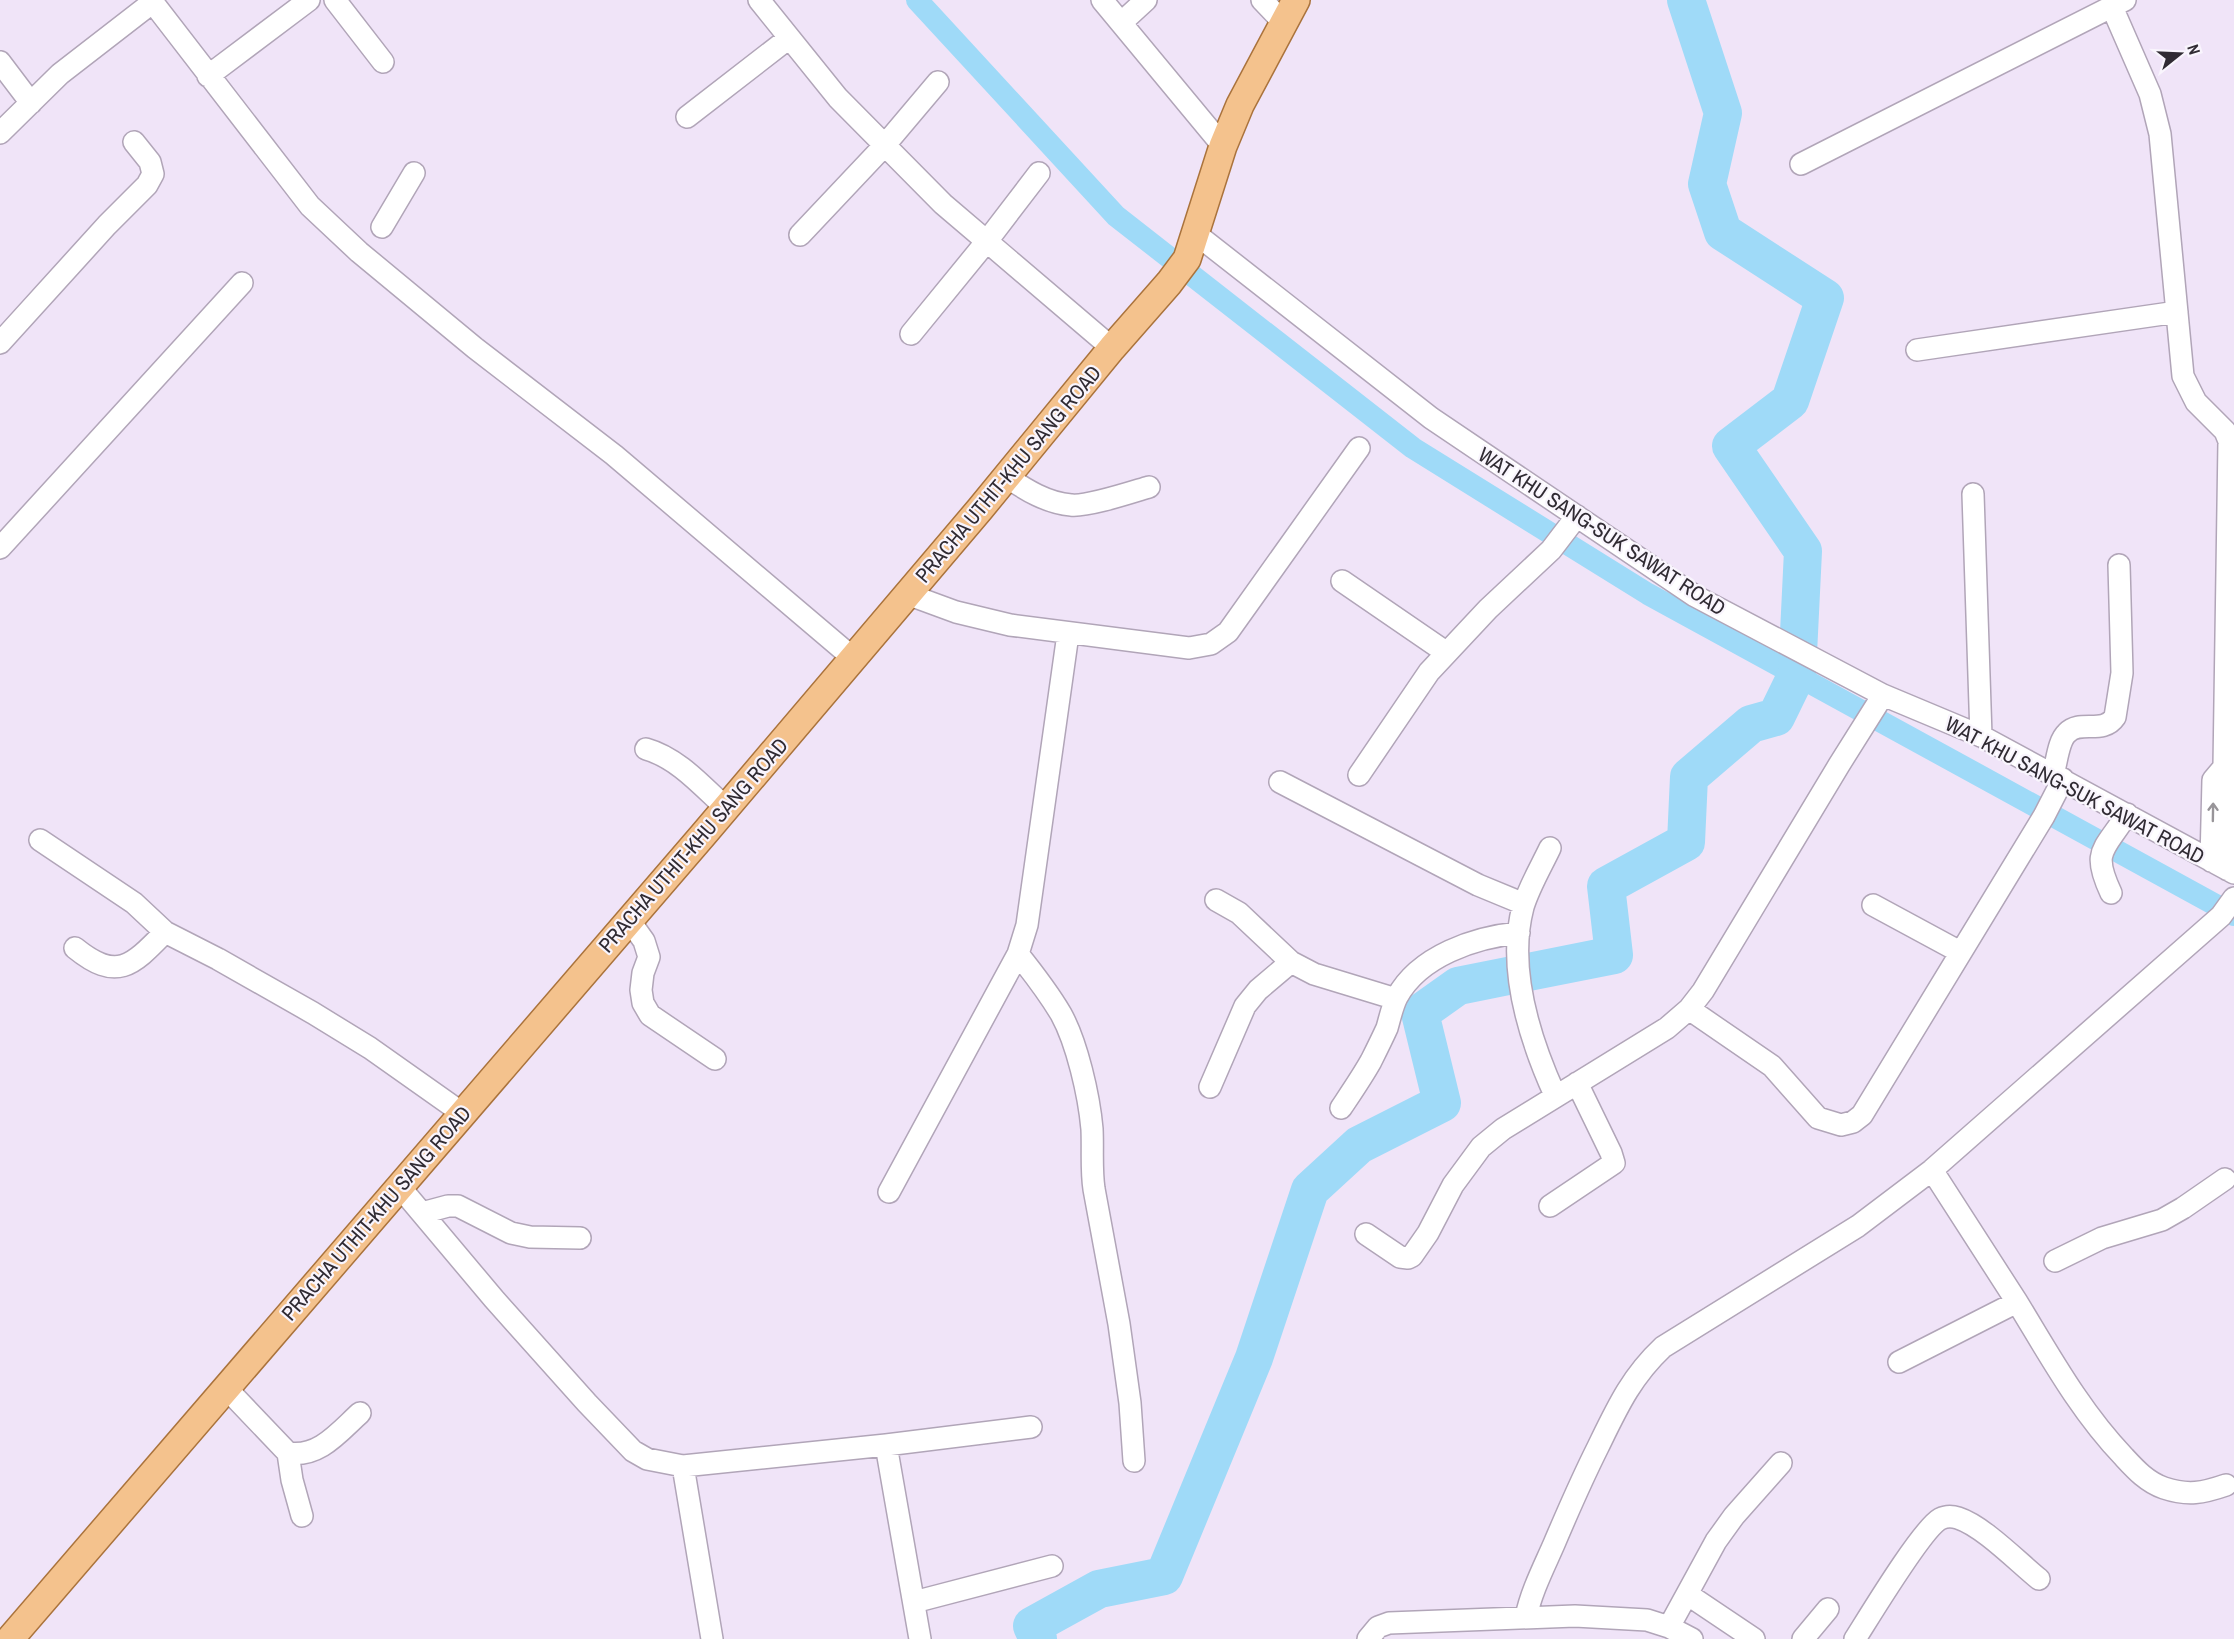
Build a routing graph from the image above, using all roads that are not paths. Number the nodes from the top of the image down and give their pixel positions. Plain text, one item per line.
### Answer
1 (309, 0) edge
2 (335, 0) edge
3 (759, 0) edge
4 (1101, 0) edge
5 (1146, 0) edge
6 (1262, 0) edge
7 (152, 1) edge
8 (2119, 3) edge
9 (1289, 11) edge
10 (1121, 23) junction
11 (789, 38) junction
12 (0, 62) edge
13 (383, 62) dead end
14 (208, 76) junction
15 (938, 82) dead end
16 (31, 102) junction
17 (687, 117) dead end
18 (0, 133) edge
19 (134, 142) dead end
20 (884, 146) junction
21 (1223, 146) junction
22 (1801, 164) dead end
23 (414, 173) dead end
24 (1039, 173) dead end
25 (1196, 234) junction
26 (800, 235) dead end
27 (987, 241) junction
28 (363, 255) junction
29 (242, 283) dead end
30 (2177, 312) junction
31 (911, 334) dead end
32 (0, 343) edge
33 (1112, 348) junction
34 (1917, 350) dead end
35 (1359, 448) dead end
36 (1007, 477) junction
37 (1149, 487) dead end
38 (1973, 494) dead end
39 (1570, 523) junction
40 (0, 548) edge
41 (2119, 565) dead end
42 (1342, 581) dead end
43 (907, 594) junction
44 (1068, 634) junction
45 (1447, 653) junction
46 (853, 658) junction
47 (1883, 695) junction
48 (1981, 736) junction
49 (646, 749) dead end
50 (1359, 775) dead end
51 (2058, 776) junction
52 (1280, 782) dead end
53 (726, 808) junction
54 (2117, 830) junction
55 (40, 840) dead end
56 (1550, 848) dead end
57 (2225, 868) edge
58 (2111, 893) dead end
59 (2234, 898) edge
60 (1216, 900) dead end
61 (1524, 904) junction
62 (1872, 905) dead end
63 (630, 920) junction
64 (165, 932) junction
65 (1519, 933) junction
66 (75, 948) dead end
67 (1960, 952) junction
68 (1018, 954) junction
69 (1291, 962) junction
70 (1396, 999) junction
71 (1689, 1009) junction
72 (715, 1059) dead end
73 (1577, 1083) junction
74 (1210, 1088) dead end
75 (1555, 1095) junction
76 (1341, 1108) dead end
77 (462, 1113) junction
78 (1932, 1170) junction
79 (2224, 1179) dead end
80 (399, 1186) junction
81 (889, 1191) dead end
82 (1550, 1206) dead end
83 (422, 1213) junction
84 (1366, 1234) dead end
85 (580, 1238) dead end
86 (2055, 1261) dead end
87 (2017, 1302) junction
88 (1899, 1362) dead end
89 (226, 1388) junction
90 (360, 1413) dead end
91 (1031, 1427) dead end
92 (886, 1445) junction
93 (288, 1453) junction
94 (1134, 1461) dead end
95 (1781, 1463) dead end
96 (683, 1466) junction
97 (2226, 1485) dead end
98 (302, 1516) dead end
99 (1052, 1566) dead end
100 (2039, 1580) dead end
101 (1687, 1594) junction
102 (914, 1602) junction
103 (1828, 1609) dead end
104 (1526, 1617) junction
105 (1669, 1627) junction
106 (10, 1639) edge
107 (712, 1639) edge
108 (920, 1639) edge
109 (1368, 1639) edge
110 (1692, 1639) edge
111 (1754, 1639) edge
112 (1803, 1639) edge
113 (1855, 1639) edge

1 - 14 street
2 - 13 street
3 - 11 street
4 - 10 street
5 - 10 street
6 - 9 street
7 - 14 street
7 - 16 street
8 - 22 street
8 - 30 street
9 - 21 main road, PRACHA UTHIT-KHU SANG ROAD
10 - 21 street
11 - 17 street
11 - 20 street
12 - 16 street
14 - 28 street
15 - 20 street
16 - 18 street
19 - 32 street
20 - 26 street
20 - 27 street
21 - 25 main road, PRACHA UTHIT-KHU SANG ROAD
23 - 28 street
24 - 27 street
25 - 33 main road, PRACHA UTHIT-KHU SANG ROAD
25 - 39 street, WAT KHU SANG-SUK SAWAT ROAD
27 - 31 street
27 - 33 street
28 - 46 street
29 - 40 street
30 - 34 street
30 - 57 street
33 - 36 main road, PRACHA UTHIT-KHU SANG ROAD
35 - 44 street
36 - 37 street
36 - 43 main road, PRACHA UTHIT-KHU SANG ROAD
38 - 48 street
39 - 45 street
39 - 47 street, WAT KHU SANG-SUK SAWAT ROAD
41 - 51 street
42 - 45 street
43 - 44 street
43 - 46 main road, PRACHA UTHIT-KHU SANG ROAD
44 - 68 street
45 - 50 street
46 - 53 main road, PRACHA UTHIT-KHU SANG ROAD
47 - 48 street, WAT KHU SANG-SUK SAWAT ROAD
47 - 71 street
48 - 51 street, WAT KHU SANG-SUK SAWAT ROAD
49 - 53 street
51 - 54 street, WAT KHU SANG-SUK SAWAT ROAD
51 - 67 street
52 - 61 street
53 - 63 main road, PRACHA UTHIT-KHU SANG ROAD
54 - 57 street, WAT KHU SANG-SUK SAWAT ROAD
54 - 58 street
55 - 64 street
56 - 61 street
59 - 78 street
60 - 69 street
61 - 65 street
62 - 67 street
63 - 72 street
63 - 77 main road, PRACHA UTHIT-KHU SANG ROAD
64 - 66 street
64 - 77 street
65 - 70 street
65 - 75 street
67 - 71 street
68 - 81 street
68 - 94 street
69 - 70 street
69 - 74 street
70 - 76 street
71 - 73 street
73 - 75 street
73 - 82 street
75 - 84 street
77 - 80 main road, PRACHA UTHIT-KHU SANG ROAD
78 - 87 street
78 - 104 street
79 - 86 street
80 - 83 street
80 - 89 main road, PRACHA UTHIT-KHU SANG ROAD
83 - 85 street
83 - 96 street
87 - 88 street
87 - 97 street
89 - 93 street
89 - 106 main road, PRACHA UTHIT-KHU SANG ROAD
90 - 93 street
91 - 92 street
92 - 96 street
92 - 102 street
93 - 98 street
95 - 101 street
96 - 107 street
99 - 102 street
100 - 113 street
101 - 105 street
101 - 111 street
102 - 108 street
103 - 112 street
104 - 105 street
104 - 109 street
105 - 110 street

